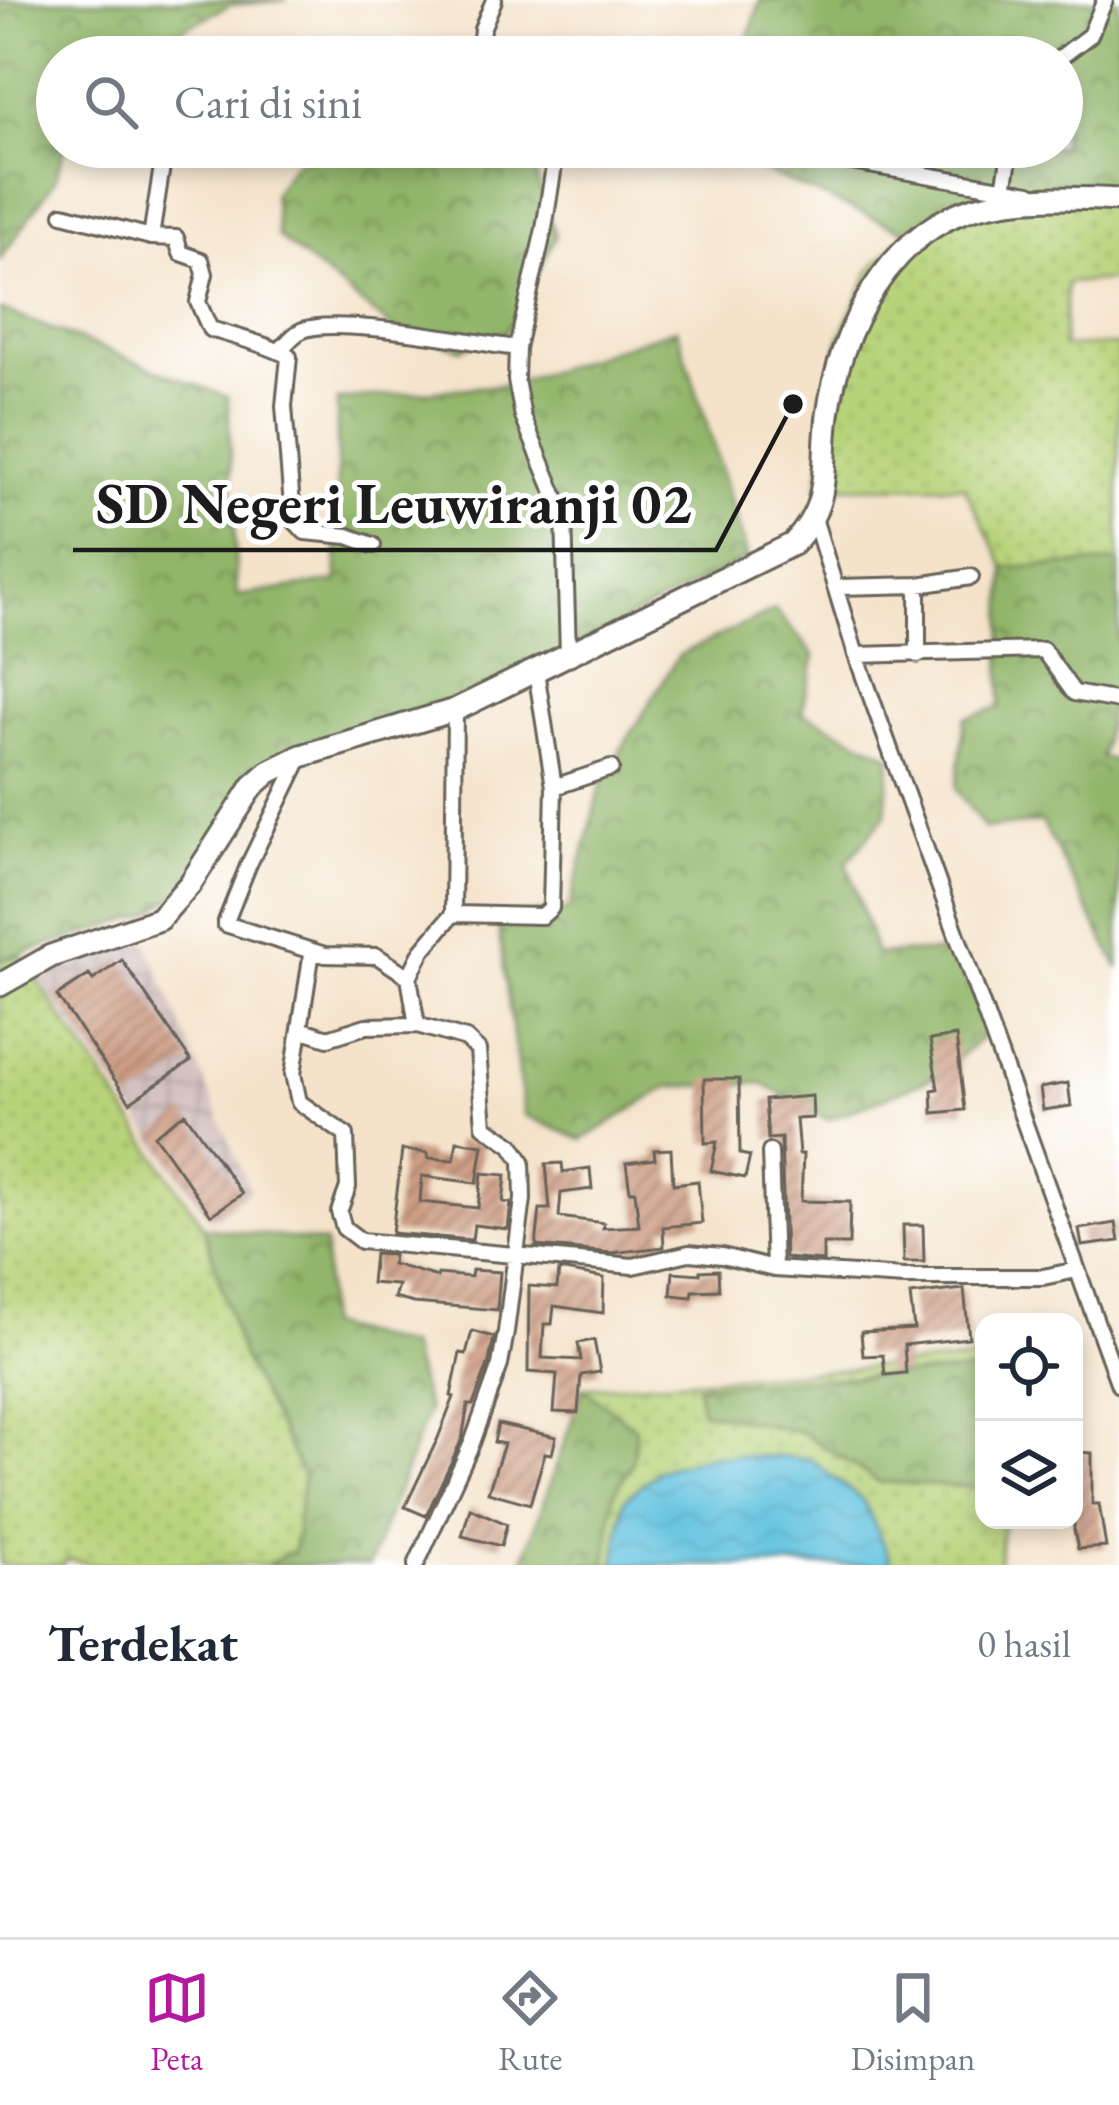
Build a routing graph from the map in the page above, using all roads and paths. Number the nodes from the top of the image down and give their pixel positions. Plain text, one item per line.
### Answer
1 (494, 0) edge
2 (1105, 0) edge
3 (481, 36) edge
4 (1083, 40) edge
5 (162, 168) edge
6 (554, 168) edge
7 (884, 168) edge
8 (1008, 168) edge
9 (1004, 189) junction
10 (1046, 196) junction
11 (1119, 200) edge
12 (63, 214) dead end
13 (151, 237) junction
14 (517, 348) junction
15 (280, 350) junction
16 (815, 521) junction
17 (374, 545) dead end
18 (971, 577) dead end
19 (919, 585) junction
20 (838, 587) junction
21 (568, 654) junction
22 (856, 655) junction
23 (918, 655) junction
24 (536, 671) junction
25 (1119, 701) edge
26 (454, 710) junction
27 (301, 756) junction
28 (611, 768) dead end
29 (554, 787) junction
30 (453, 914) junction
31 (311, 951) junction
32 (410, 977) junction
33 (0, 985) edge
34 (417, 1025) junction
35 (299, 1029) junction
36 (770, 1152) dead end
37 (514, 1254) junction
38 (774, 1269) junction
39 (1077, 1270) junction
40 (1119, 1385) edge
41 (416, 1565) edge

1 - 3 street
2 - 4 street
5 - 13 street
6 - 14 street
7 - 9 street
8 - 9 street
9 - 10 street
10 - 11 main road
10 - 16 main road
12 - 13 street
13 - 15 street
14 - 15 street
14 - 21 street
15 - 17 street
16 - 20 street
16 - 21 main road
18 - 19 street
19 - 20 street
19 - 23 street
20 - 22 street
21 - 24 main road
22 - 23 street
22 - 39 street
23 - 25 street
24 - 26 main road
24 - 29 street
26 - 27 main road
26 - 30 street
27 - 31 street
27 - 33 main road
28 - 29 street
29 - 30 street
30 - 32 street
31 - 32 street
31 - 35 street
32 - 34 street
34 - 35 street
34 - 37 street
35 - 37 street
36 - 38 street
37 - 38 street
37 - 41 street
38 - 39 street
39 - 40 street

